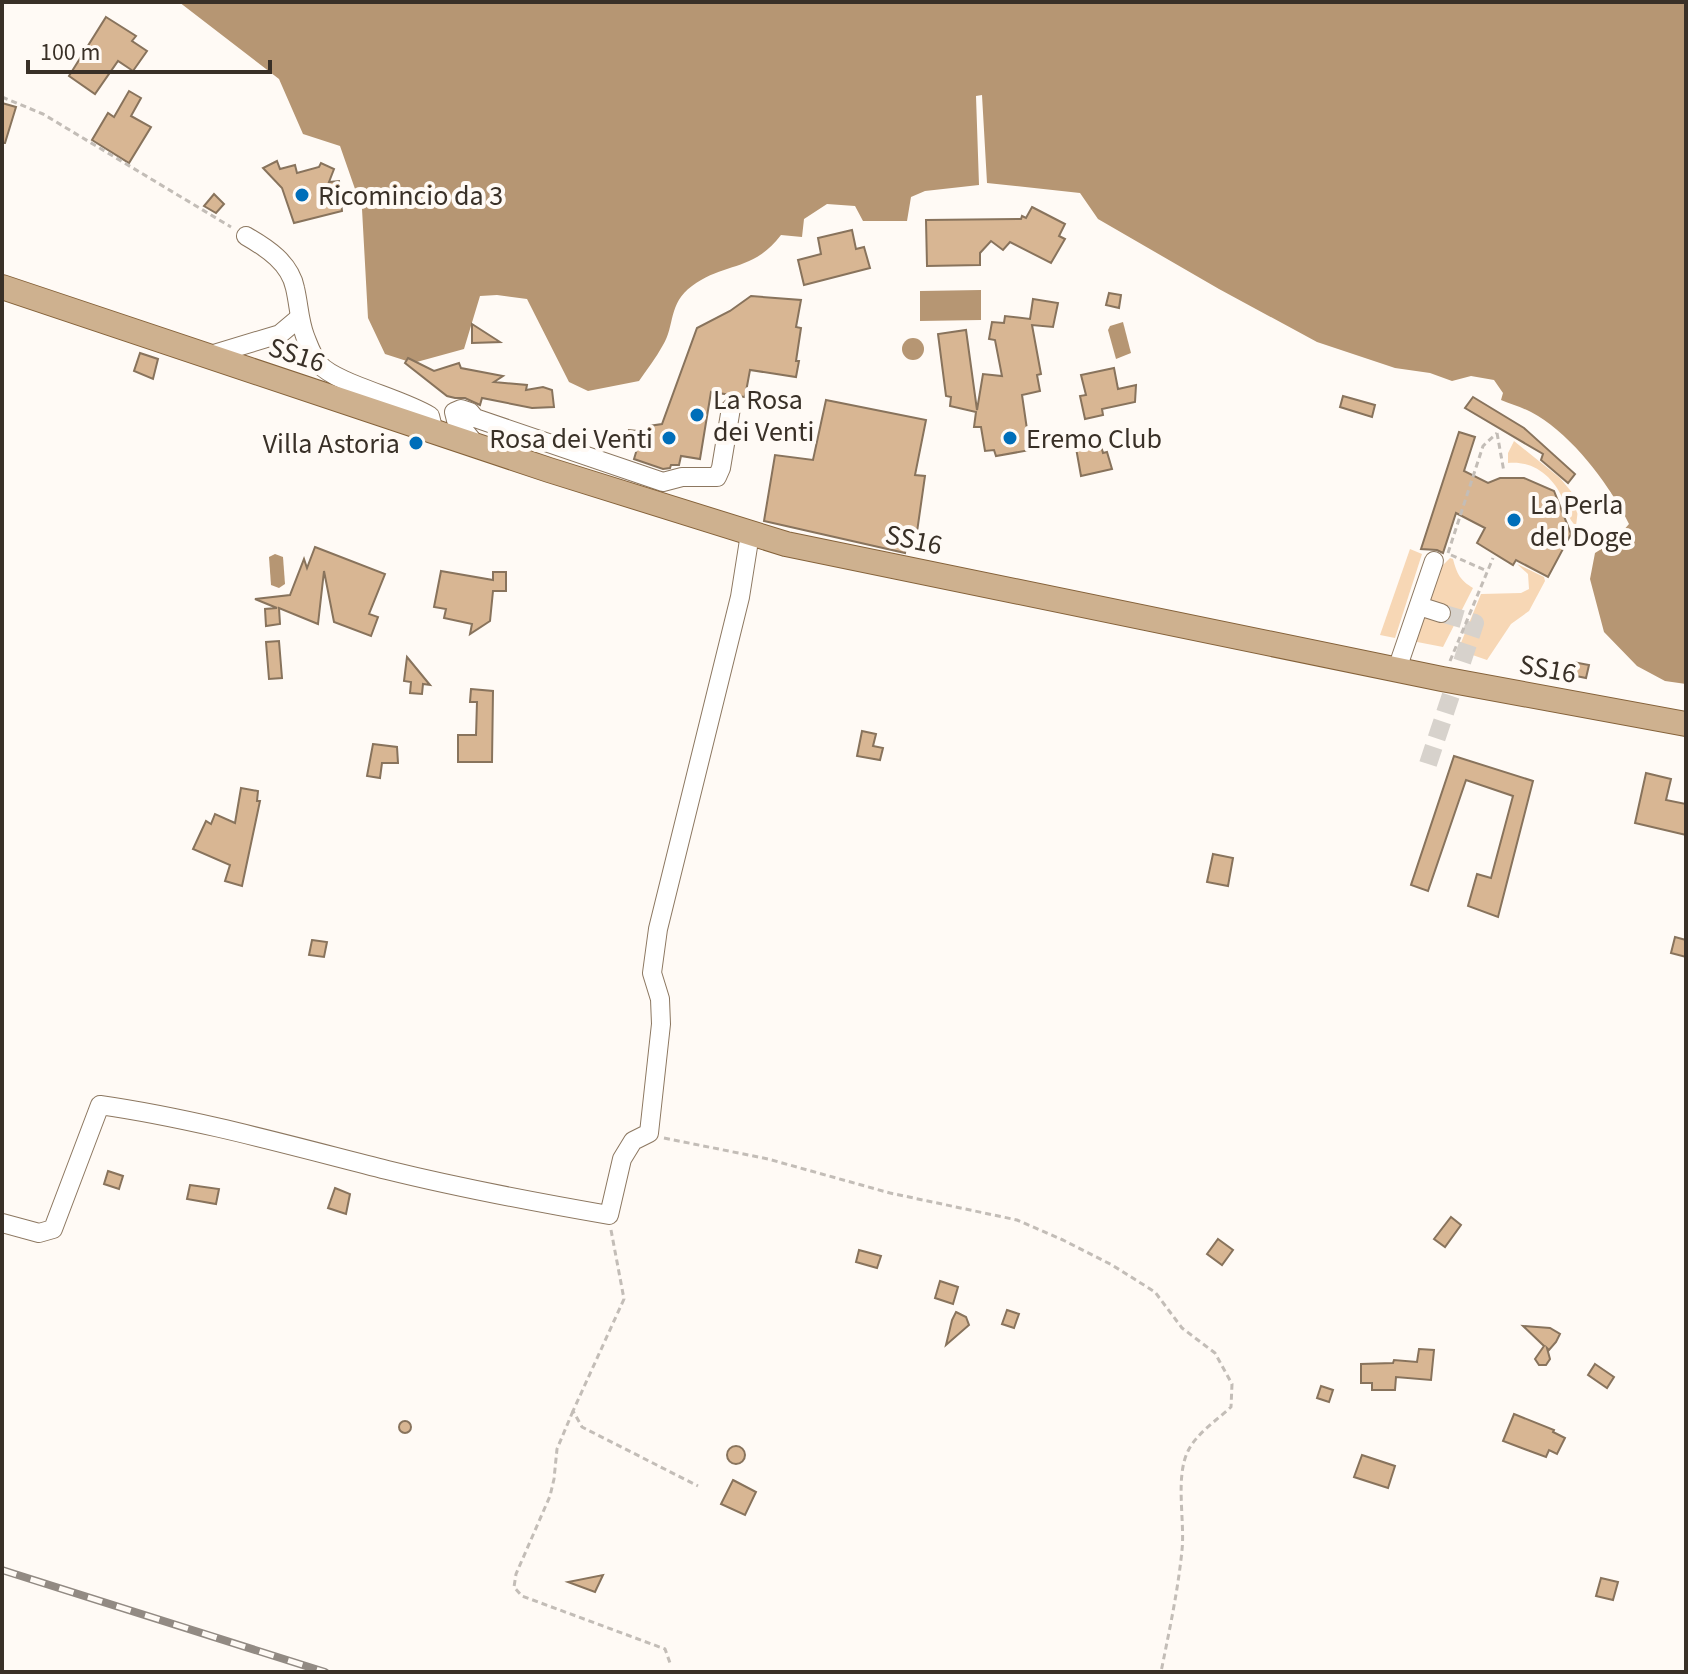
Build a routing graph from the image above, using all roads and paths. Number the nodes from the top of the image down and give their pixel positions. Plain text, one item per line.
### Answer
1 (2, 97) edge
2 (246, 236) joint
3 (2, 287) edge
4 (299, 318) junction
5 (207, 356) junction
6 (731, 408) dead end
7 (434, 432) junction
8 (476, 445) junction
9 (1504, 472) dead end
10 (750, 534) junction
11 (1441, 557) junction
12 (1493, 558) dead end
13 (1487, 571) junction
14 (1419, 606) junction
15 (1441, 613) tunnel mouth
16 (1397, 669) junction
17 (1442, 679) junction
18 (1686, 724) edge
19 (649, 1133) junction
20 (609, 1215) junction
21 (2, 1223) edge
22 (573, 1411) junction
23 (698, 1486) dead end
24 (670, 1663) dead end
25 (1161, 1672) edge

1 - 2 path
2 - 4 street
3 - 5 main road, SS16
4 - 5 street
4 - 7 street
5 - 7 main road, SS16
6 - 8 street
7 - 8 main road, SS16
8 - 10 main road, SS16
9 - 11 path
10 - 16 main road, SS16
10 - 19 street
11 - 13 path
11 - 14 street
12 - 13 path
13 - 17 path
14 - 15 street
14 - 16 street
16 - 17 main road, SS16
17 - 18 main road, SS16
19 - 20 street
19 - 25 path
20 - 21 street
20 - 22 path
22 - 23 path
22 - 24 path

